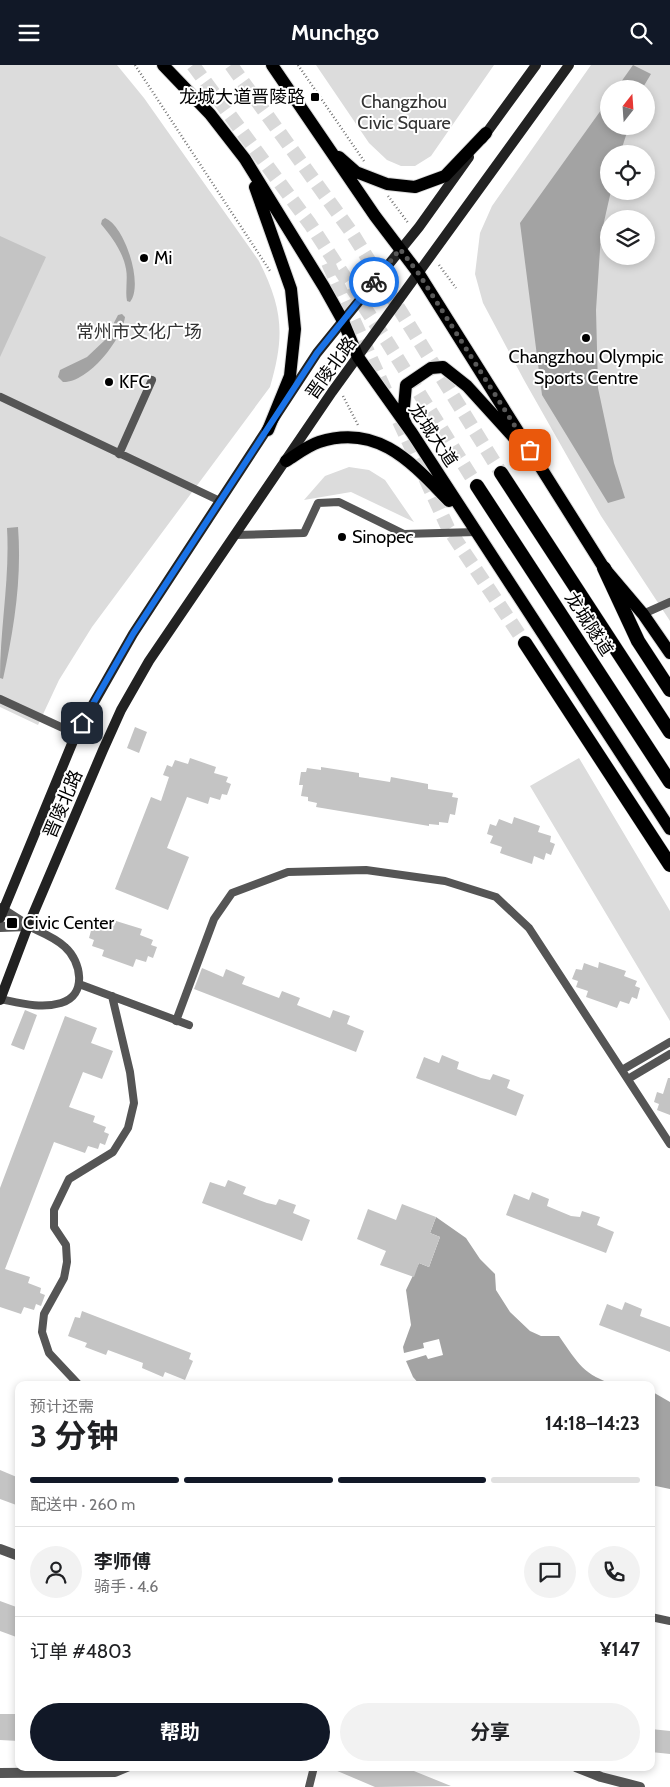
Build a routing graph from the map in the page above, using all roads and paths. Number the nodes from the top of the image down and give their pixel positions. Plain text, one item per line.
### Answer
1 (135, 65) edge
2 (163, 65) edge
3 (272, 65) edge
4 (536, 65) edge
5 (569, 65) edge
6 (486, 133) junction
7 (324, 144) junction
8 (245, 159) junction
9 (400, 249) junction
10 (419, 274) junction
11 (274, 279) dead end
12 (343, 321) junction
13 (317, 353) junction
14 (358, 357) junction
15 (152, 379) dead end
16 (337, 386) junction
17 (1, 397) edge
18 (268, 431) junction
19 (412, 433) junction
20 (366, 439) junction
21 (119, 453) junction
22 (286, 461) junction
23 (540, 466) junction
24 (500, 473) tunnel mouth
25 (476, 486) tunnel mouth
26 (220, 501) junction
27 (473, 528) junction
28 (235, 535) junction
29 (604, 568) junction
30 (670, 593) edge
31 (668, 602) edge
32 (644, 614) junction
33 (524, 643) tunnel mouth
34 (670, 653) edge
35 (670, 690) edge
36 (0, 699) edge
37 (670, 732) edge
38 (76, 734) junction
39 (670, 782) edge
40 (670, 829) edge
41 (670, 865) edge
42 (1, 912) edge
43 (0, 927) edge
44 (28, 927) junction
45 (79, 984) junction
46 (112, 996) junction
47 (0, 1000) edge
48 (176, 1021) junction
49 (189, 1025) dead end
50 (670, 1041) edge
51 (670, 1054) edge
52 (622, 1070) junction
53 (628, 1079) junction
54 (670, 1144) edge
55 (75, 1381) edge
56 (0, 1549) edge
57 (15, 1555) edge
58 (655, 1618) edge
59 (670, 1621) edge
60 (117, 1771) edge
61 (313, 1771) edge
62 (585, 1771) edge
63 (0, 1773) edge
64 (616, 1784) edge
65 (309, 1787) edge
66 (640, 1787) edge

1 - 11 path
2 - 8 main road, 龙城大道
3 - 7 main road
4 - 6 main road, 晋陵北路
5 - 10 main road, 晋陵北路
6 - 7 main road
6 - 9 main road, 晋陵北路
7 - 9 main road
8 - 12 main road, 龙城大道
8 - 18 main road
9 - 10 main road
9 - 12 main road, 晋陵北路
10 - 14 main road, 晋陵北路
10 - 23 main road
12 - 13 main road, 晋陵北路
12 - 14 main road, 龙城大道
13 - 16 path
13 - 18 main road, 晋陵北路
14 - 16 main road, 晋陵北路
14 - 19 main road, 龙城大道
15 - 21 lane
16 - 20 path
16 - 22 main road, 晋陵北路
17 - 21 lane
18 - 26 main road, 晋陵北路
19 - 23 main road
19 - 27 main road, 龙城大道
20 - 22 main road
20 - 27 main road
21 - 26 lane
22 - 28 main road, 晋陵北路
23 - 29 main road
24 - 37 highway, 龙城隧道
25 - 39 highway, 龙城隧道
26 - 38 main road, 晋陵北路
27 - 28 lane
27 - 40 main road, 龙城大道
28 - 44 main road, 晋陵北路
29 - 32 main road
29 - 35 highway
30 - 31 lane
31 - 32 lane
32 - 34 main road
33 - 41 highway
36 - 38 lane
38 - 42 main road, 晋陵北路
42 - 44 street
43 - 44 street
44 - 45 lane
44 - 47 main road, 晋陵北路
45 - 46 lane
45 - 47 lane
46 - 48 lane
46 - 55 lane
48 - 49 lane
48 - 52 lane
50 - 52 lane
51 - 53 lane
52 - 53 lane
53 - 54 lane
56 - 57 street
58 - 59 lane
60 - 63 street
61 - 65 lane
62 - 64 street
64 - 66 street

